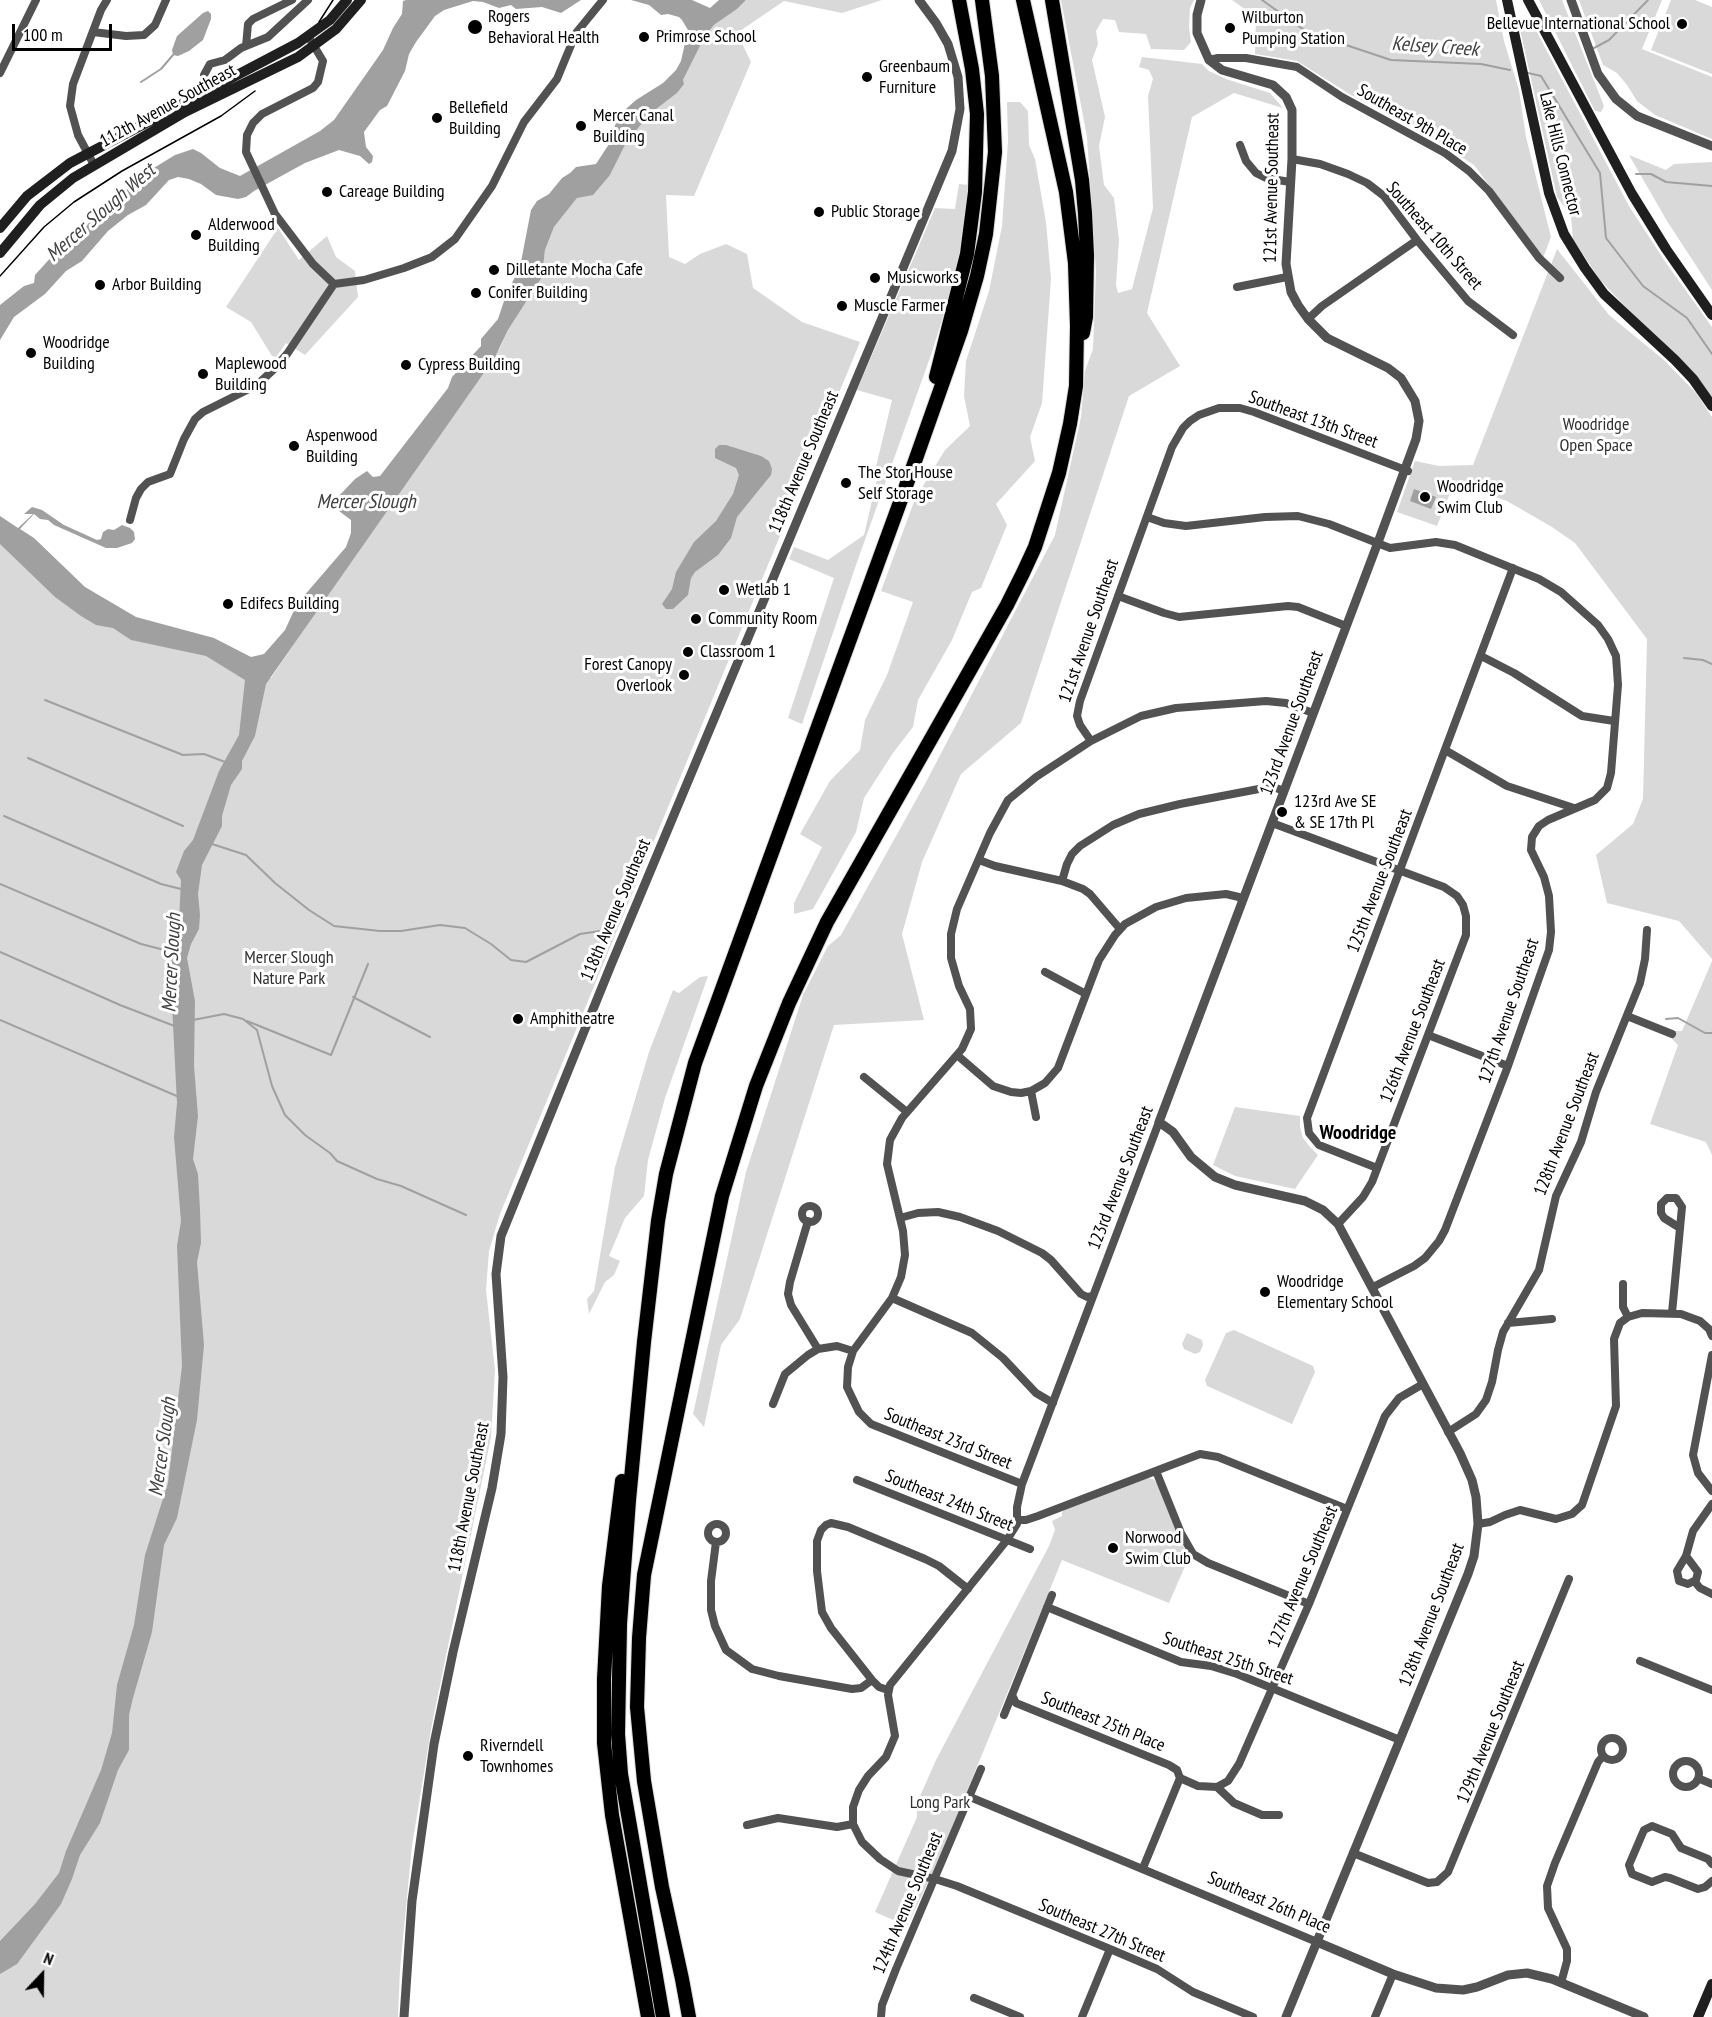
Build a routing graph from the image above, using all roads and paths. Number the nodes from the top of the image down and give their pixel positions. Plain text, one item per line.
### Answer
1 (36, 0) edge
2 (107, 0) edge
3 (166, 0) edge
4 (292, 0) edge
5 (308, 0) edge
6 (347, 0) edge
7 (360, 0) edge
8 (603, 0) edge
9 (919, 0) edge
10 (959, 0) edge
11 (982, 0) edge
12 (1023, 0) edge
13 (1042, 0) edge
14 (1052, 0) edge
15 (1201, 0) edge
16 (1507, 0) edge
17 (1528, 0) edge
18 (1571, 0) edge
19 (93, 32) junction
20 (311, 41) junction
21 (246, 46) junction
22 (1209, 60) junction
23 (0, 73) edge
24 (1065, 87) junction
25 (210, 89) junction
26 (1240, 145) dead end
27 (1712, 146) edge
28 (88, 155) junction
29 (1292, 159) junction
30 (94, 165) junction
31 (1290, 182) junction
32 (0, 228) edge
33 (1417, 240) junction
34 (0, 254) edge
35 (1287, 277) junction
36 (1560, 278) dead end
37 (334, 284) junction
38 (1237, 287) dead end
39 (1712, 315) edge
40 (1308, 319) junction
41 (1512, 335) dead end
42 (1077, 371) junction
43 (1712, 406) edge
44 (1418, 410) joint
45 (1207, 412) joint
46 (914, 464) junction
47 (1406, 470) junction
48 (1147, 517) junction
49 (130, 520) dead end
50 (1377, 544) junction
51 (1513, 568) junction
52 (1118, 596) junction
53 (1346, 626) junction
54 (1482, 656) junction
55 (1313, 713) junction
56 (1614, 721) junction
57 (1091, 741) junction
58 (1446, 750) junction
59 (1284, 791) junction
60 (1574, 808) junction
61 (1272, 823) junction
62 (980, 860) junction
63 (1400, 871) junction
64 (1062, 881) junction
65 (1244, 898) junction
66 (1120, 929) junction
67 (1647, 930) dead end
68 (1045, 972) dead end
69 (1086, 994) junction
70 (1627, 1016) junction
71 (1428, 1035) junction
72 (1672, 1035) dead end
73 (957, 1055) junction
74 (1508, 1066) junction
75 (864, 1077) dead end
76 (1031, 1091) junction
77 (907, 1112) junction
78 (1036, 1117) dead end
79 (1159, 1122) junction
80 (1377, 1168) junction
81 (900, 1218) junction
82 (808, 1221) dead end
83 (1338, 1224) junction
84 (1680, 1228) dead end
85 (1623, 1284) dead end
86 (1373, 1287) junction
87 (1092, 1296) junction
88 (892, 1298) junction
89 (1672, 1313) junction
90 (1628, 1317) junction
91 (1552, 1319) dead end
92 (1508, 1323) junction
93 (1710, 1333) edge
94 (644, 1342) junction
95 (818, 1349) junction
96 (853, 1351) junction
97 (1712, 1356) edge
98 (1423, 1384) junction
99 (1053, 1403) junction
100 (773, 1404) dead end
101 (1448, 1432) junction
102 (1156, 1471) junction
103 (857, 1480) dead end
104 (1022, 1484) junction
105 (1712, 1491) edge
106 (1712, 1504) edge
107 (1347, 1509) junction
108 (1018, 1520) junction
109 (1478, 1524) junction
110 (1007, 1540) junction
111 (716, 1542) dead end
112 (1030, 1549) dead end
113 (1686, 1556) junction
114 (1569, 1579) dead end
115 (1695, 1582) junction
116 (968, 1588) junction
117 (1712, 1594) edge
118 (1052, 1595) dead end
119 (1309, 1604) junction
120 (1047, 1607) junction
121 (1640, 1661) dead end
122 (872, 1680) junction
123 (1271, 1688) junction
124 (888, 1690) junction
125 (1712, 1690) edge
126 (1012, 1695) junction
127 (1004, 1715) dead end
128 (1400, 1740) junction
129 (1603, 1756) dead end
130 (981, 1769) dead end
131 (1180, 1778) junction
132 (1700, 1779) dead end
133 (1712, 1784) edge
134 (1217, 1787) junction
135 (970, 1797) junction
136 (1279, 1815) dead end
137 (853, 1824) junction
138 (747, 1825) dead end
139 (1353, 1853) junction
140 (1712, 1864) edge
141 (1143, 1868) junction
142 (935, 1879) junction
143 (1712, 1881) edge
144 (673, 1939) junction
145 (1317, 1942) junction
146 (1110, 1948) junction
147 (1393, 1974) junction
148 (1561, 1983) junction
149 (1712, 1984) edge
150 (974, 1998) dead end
151 (404, 2017) edge
152 (648, 2017) edge
153 (663, 2017) edge
154 (687, 2017) edge
155 (696, 2017) edge
156 (880, 2017) edge
157 (1020, 2017) edge
158 (1082, 2017) edge
159 (1253, 2017) edge
160 (1286, 2017) edge
161 (1375, 2017) edge
162 (1644, 2017) edge
163 (1698, 2017) edge

1 - 23 street
2 - 19 street
3 - 19 street
4 - 21 street
5 - 21 street
6 - 20 main road, 112th Avenue Southeast
7 - 20 main road, 112th Avenue Southeast
8 - 37 street
9 - 151 street, 118th Avenue Southeast
10 - 46 highway
11 - 46 highway
12 - 42 highway
13 - 24 highway
14 - 24 highway
15 - 22 street
16 - 43 main road, Lake Hills Connector
17 - 39 main road, Lake Hills Connector
18 - 27 street
19 - 28 street
20 - 25 main road, 112th Avenue Southeast
20 - 30 main road, 112th Avenue Southeast
20 - 37 street
21 - 25 street
22 - 29 street, 121st Avenue Southeast
22 - 36 street, Southeast 9th Place
24 - 42 highway
25 - 28 main road, 112th Avenue Southeast
26 - 31 street
28 - 30 street
28 - 32 main road, 112th Avenue Southeast
29 - 31 street, 121st Avenue Southeast
29 - 33 street, Southeast 10th Street
30 - 34 main road, 112th Avenue Southeast
31 - 35 street, 121st Avenue Southeast
33 - 40 street
33 - 41 street, Southeast 10th Street
35 - 38 street
35 - 40 street, 121st Avenue Southeast
37 - 49 street
40 - 44 street, 121st Avenue Southeast
42 - 144 highway
44 - 47 street, 123rd Avenue Southeast
45 - 47 street, Southeast 13th Street
45 - 48 street, 121st Avenue Southeast
46 - 94 highway
47 - 50 street, 123rd Avenue Southeast
48 - 50 street, 127th Avenue Southeast
48 - 52 street, 121st Avenue Southeast
50 - 51 street, 127th Avenue Southeast
50 - 53 street, 123rd Avenue Southeast
51 - 54 street, 125th Avenue Southeast
51 - 56 street, 127th Avenue Southeast
52 - 53 street
52 - 57 street, 121st Avenue Southeast
53 - 55 street, 123rd Avenue Southeast
54 - 56 street
54 - 58 street, 125th Avenue Southeast
55 - 57 street
55 - 59 street, 123rd Avenue Southeast
56 - 60 street, 127th Avenue Southeast
57 - 62 street
58 - 60 street
58 - 63 street, 125th Avenue Southeast
59 - 61 street, 123rd Avenue Southeast
59 - 64 street
60 - 74 street, 127th Avenue Southeast
61 - 63 street
61 - 65 street, 123rd Avenue Southeast
62 - 64 street
62 - 73 street
63 - 71 street, 126th Avenue Southeast
63 - 80 street, 125th Avenue Southeast
64 - 66 street
65 - 66 street
65 - 79 street, 123rd Avenue Southeast
66 - 69 street
67 - 70 street, 128th Avenue Southeast
68 - 69 street
69 - 76 street
70 - 72 street
70 - 92 street, 128th Avenue Southeast
71 - 74 street
71 - 80 street, 126th Avenue Southeast
73 - 76 street
73 - 77 street
74 - 86 street, 127th Avenue Southeast
75 - 77 street
76 - 78 street
77 - 81 street
79 - 83 street
79 - 87 street, 123rd Avenue Southeast
80 - 83 street, 126th Avenue Southeast
81 - 87 street
81 - 88 street
82 - 95 street
83 - 86 street
84 - 89 street
85 - 90 street
86 - 98 street
87 - 99 street, 123rd Avenue Southeast
88 - 96 street
88 - 99 street
89 - 90 street
89 - 93 street
90 - 109 street
91 - 92 street
92 - 101 street, 128th Avenue Southeast
94 - 152 highway
94 - 153 highway
95 - 96 street
95 - 100 street
96 - 104 street, Southeast 23rd Street
97 - 105 street
98 - 101 street
98 - 107 street, 127th Avenue Southeast
99 - 104 street, 123rd Avenue Southeast
101 - 109 street, 128th Avenue Southeast
102 - 107 street
102 - 108 street
102 - 119 street
103 - 110 street, Southeast 24th Street
104 - 108 street, 123rd Avenue Southeast
106 - 113 street
107 - 119 street, 127th Avenue Southeast
108 - 110 street, 123rd Avenue Southeast
109 - 128 street, 128th Avenue Southeast
110 - 112 street, Southeast 24th Street
110 - 116 street, 123rd Avenue Southeast
111 - 122 street
113 - 115 street
113 - 115 street
114 - 139 street, 129th Avenue Southeast
115 - 117 street
116 - 122 street
116 - 124 street, 123rd Avenue Southeast
118 - 120 street
119 - 123 street, 127th Avenue Southeast
120 - 123 street, Southeast 25th Street
120 - 126 street
121 - 125 street
122 - 124 street
123 - 128 street, Southeast 25th Street
123 - 134 street, 127th Avenue Southeast
124 - 137 street
126 - 127 street
126 - 131 street, Southeast 25th Place
128 - 139 street, 128th Avenue Southeast
129 - 148 street
130 - 135 street, 124th Avenue Southeast
131 - 134 street, Southeast 25th Place
131 - 141 street
132 - 133 street
134 - 136 street, Southeast 25th Place
135 - 141 street, Southeast 26th Place
135 - 142 street, 124th Avenue Southeast
137 - 138 street
137 - 142 street
139 - 145 street, 128th Avenue Southeast
140 - 143 street
141 - 145 street, Southeast 26th Place
142 - 146 street, Southeast 27th Street
142 - 156 street, 124th Avenue Southeast
144 - 154 highway
144 - 155 highway
145 - 147 street, Southeast 26th Place
145 - 160 street, 128th Avenue Southeast
146 - 158 street
146 - 159 street, Southeast 27th Street
147 - 148 street, Southeast 26th Place
147 - 161 street
148 - 162 street, Southeast 26th Place
149 - 163 main road
150 - 157 street

